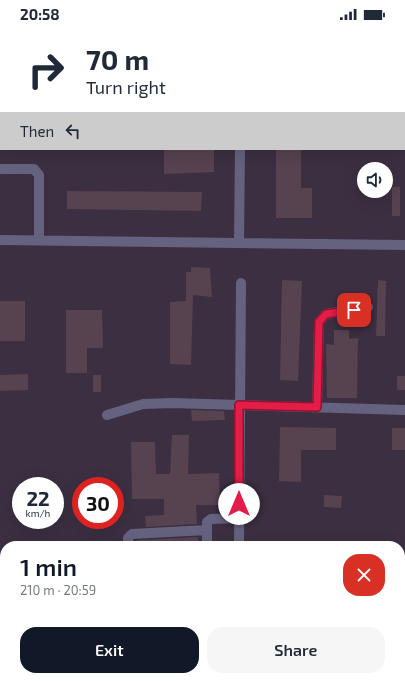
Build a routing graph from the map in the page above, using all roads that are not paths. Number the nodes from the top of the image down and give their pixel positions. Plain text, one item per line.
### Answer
1 (240, 150) edge
2 (0, 169) edge
3 (0, 240) edge
4 (39, 240) junction
5 (239, 243) junction
6 (405, 245) edge
7 (241, 283) dead end
8 (368, 307) dead end
9 (239, 405) junction
10 (317, 407) junction
11 (405, 410) edge
12 (107, 415) dead end
13 (239, 518) junction
14 (207, 530) junction
15 (128, 541) edge
16 (207, 541) edge
17 (239, 541) edge

1 - 5 street
2 - 4 street
3 - 4 street
4 - 5 street
5 - 6 street
7 - 9 street
8 - 10 street
9 - 10 street
9 - 12 street
9 - 13 street
10 - 11 street
13 - 14 street
13 - 17 street
14 - 15 street
14 - 16 street

